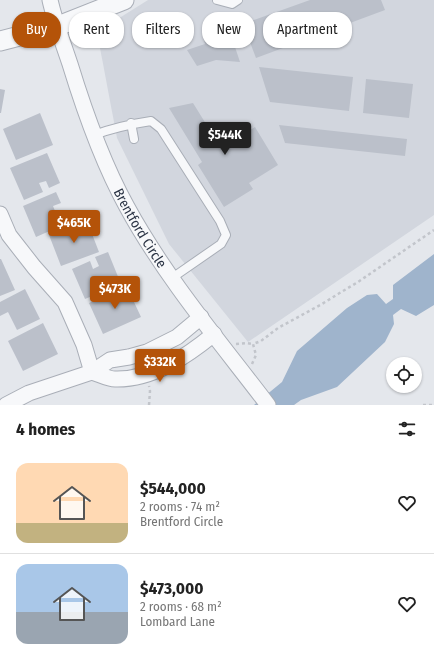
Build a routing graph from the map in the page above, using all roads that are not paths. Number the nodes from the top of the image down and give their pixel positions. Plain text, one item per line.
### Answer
1 (50, 0) edge
2 (124, 0) edge
3 (217, 0) edge
4 (235, 2) edge
5 (54, 12) edge
6 (61, 25) edge
7 (61, 36) edge
8 (12, 38) edge
9 (0, 41) edge
10 (131, 124) junction
11 (94, 135) junction
12 (134, 139) dead end
13 (0, 214) edge
14 (172, 278) junction
15 (202, 318) junction
16 (214, 334) junction
17 (92, 372) junction
18 (6, 405) edge
19 (268, 405) edge

1 - 5 street, Brentford Circle
2 - 6 street
3 - 4 lane
7 - 11 street, Brentford Circle
8 - 9 street
10 - 11 lane
10 - 12 lane
10 - 14 lane
11 - 14 street, Brentford Circle
13 - 17 street
14 - 15 street, Brentford Circle
15 - 16 street, Brentford Circle
15 - 17 street
16 - 17 street
16 - 19 street, Brentford Circle
17 - 18 street

